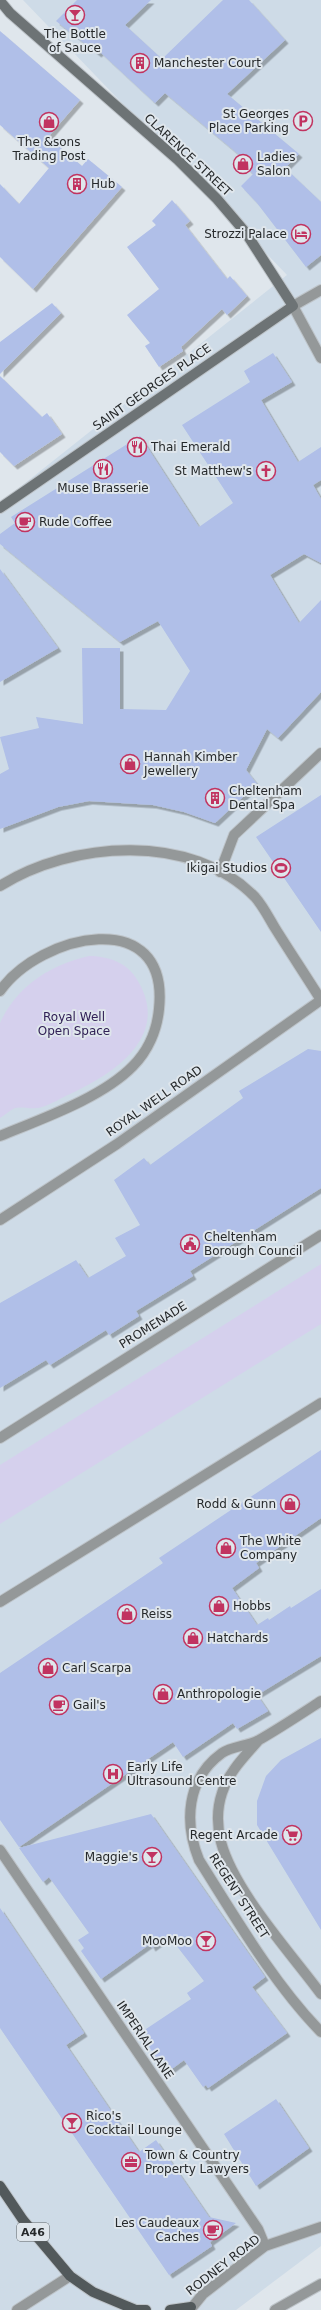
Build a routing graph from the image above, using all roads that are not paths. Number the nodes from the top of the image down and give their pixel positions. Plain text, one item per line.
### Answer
1 (0, 1) edge
2 (321, 290) edge
3 (293, 306) junction
4 (321, 358) edge
5 (0, 508) edge
6 (321, 753) edge
7 (220, 872) junction
8 (0, 886) edge
9 (0, 991) edge
10 (321, 1000) edge
11 (0, 1136) edge
12 (0, 1220) edge
13 (321, 1235) edge
14 (321, 1403) edge
15 (0, 1438) edge
16 (0, 1602) edge
17 (321, 1700) edge
18 (258, 1741) junction
19 (0, 1850) edge
20 (321, 1994) edge
21 (321, 2032) edge
22 (0, 2186) edge
23 (321, 2227) edge
24 (265, 2246) junction
25 (70, 2276) junction
26 (321, 2284) edge
27 (191, 2308) edge
28 (17, 2310) edge
29 (136, 2310) edge
30 (146, 2310) edge
31 (170, 2310) edge
32 (275, 2310) edge

1 - 3 street, CLARENCE STREET
2 - 3 street, SAINT GEORGES PLACE
3 - 4 street, CLARENCE STREET
3 - 5 street, SAINT GEORGES PLACE
6 - 7 street
7 - 8 street
7 - 10 street
9 - 11 street
10 - 12 street, ROYAL WELL ROAD
13 - 15 street, PROMENADE
14 - 16 street
17 - 18 street, REGENT STREET
18 - 20 street, REGENT STREET
18 - 21 street, REGENT STREET
19 - 24 street, IMPERIAL LANE
22 - 25 main road, A46
23 - 24 street, RODNEY ROAD
24 - 27 street, RODNEY ROAD
25 - 28 street
25 - 29 main road, A46
26 - 32 street
27 - 31 main road
29 - 30 main road

